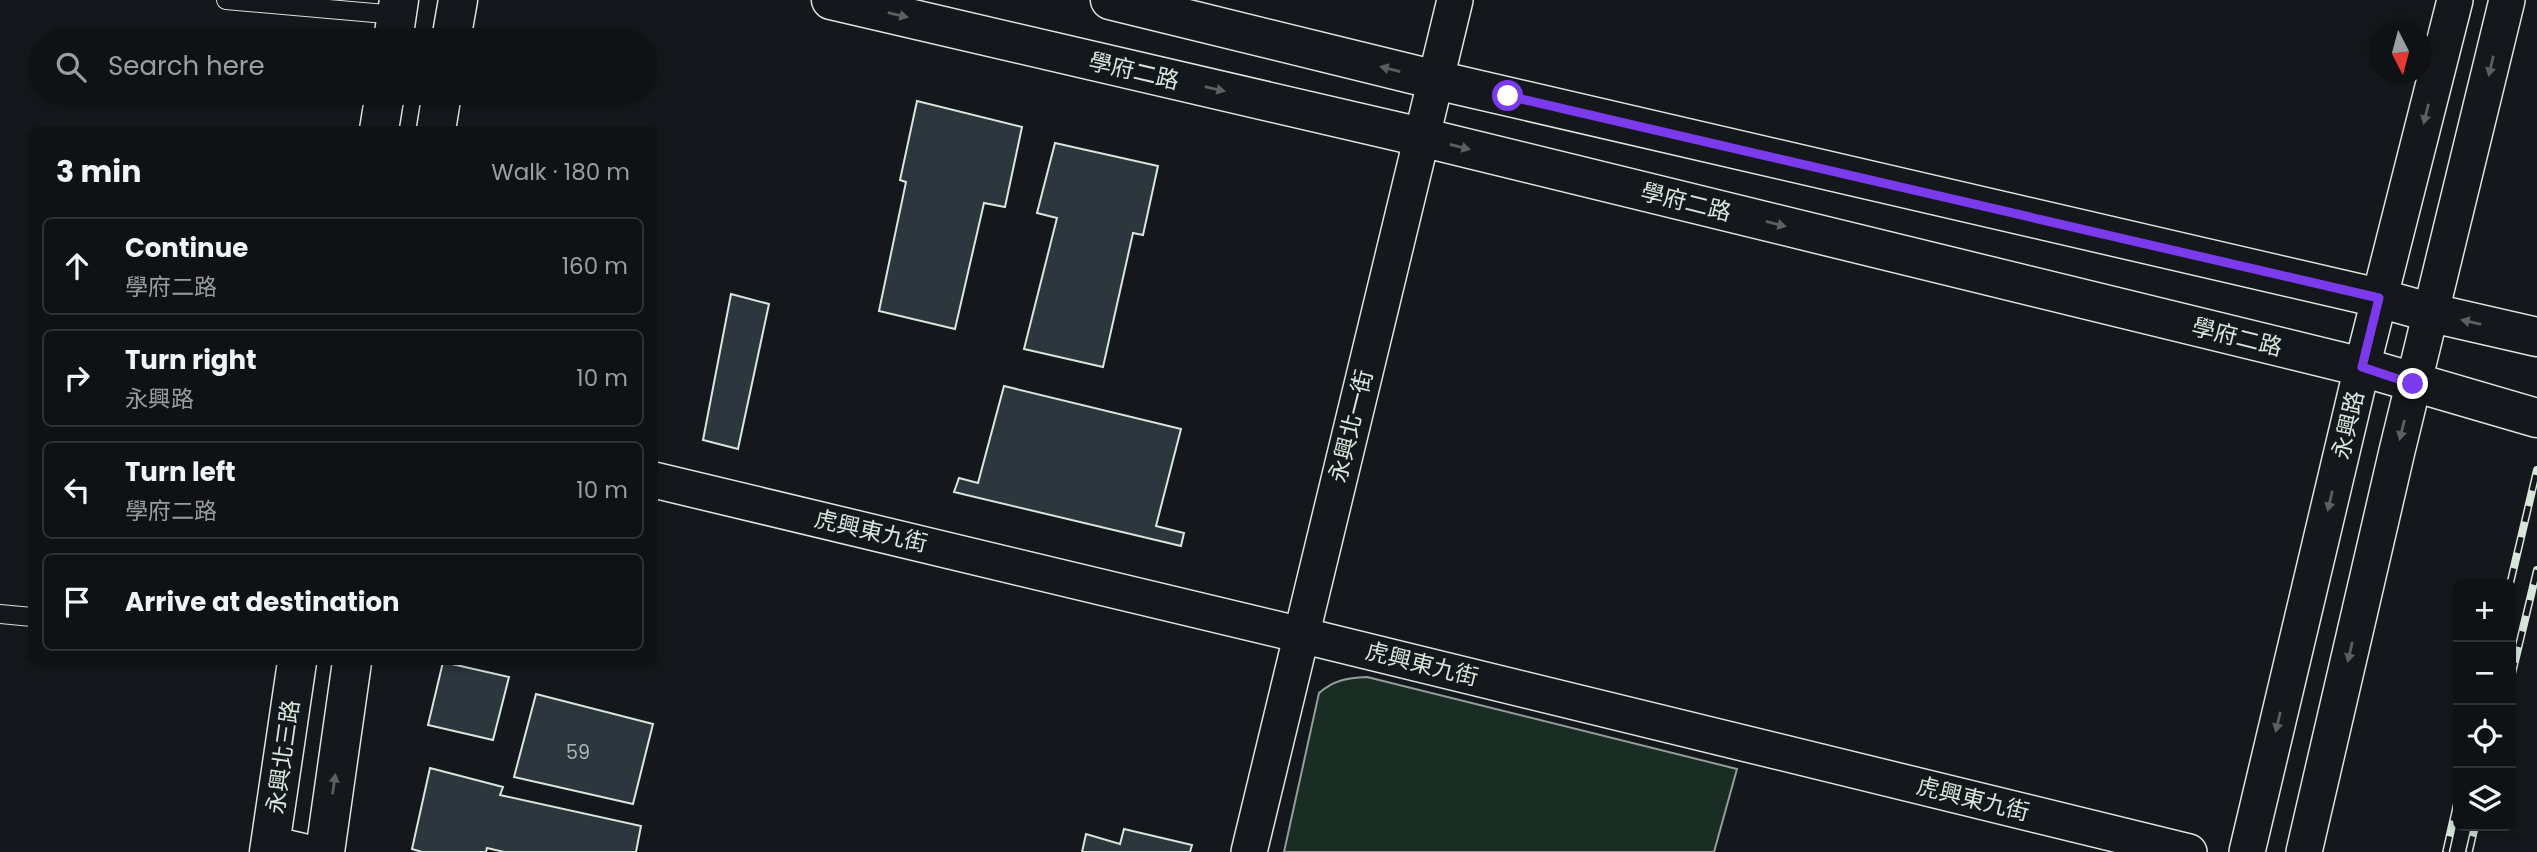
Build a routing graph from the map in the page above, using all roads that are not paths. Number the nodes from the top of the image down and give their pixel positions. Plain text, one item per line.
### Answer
1 (226, 0) edge
2 (457, 0) edge
3 (831, 0) edge
4 (1110, 0) edge
5 (1455, 0) edge
6 (2455, 0) edge
7 (2507, 0) edge
8 (396, 18) edge
9 (453, 28) edge
10 (1436, 80) junction
11 (383, 105) edge
12 (440, 105) edge
13 (380, 126) edge
14 (437, 126) edge
15 (1421, 137) junction
16 (2379, 298) junction
17 (2432, 313) junction
18 (2537, 337) edge
19 (2362, 367) junction
20 (2413, 384) junction
21 (2537, 418) edge
22 (658, 481) edge
23 (0, 614) edge
24 (28, 617) edge
25 (1301, 635) junction
26 (297, 665) edge
27 (352, 665) edge
28 (282, 849) edge
29 (325, 852) edge
30 (1249, 852) edge
31 (2189, 852) edge
32 (2247, 852) edge
33 (2304, 852) edge

1 - 8 lane
2 - 9 street
3 -> 15 street, 學府二路
10 -> 4 street
5 - 10 street, 永興北一街
6 -> 16 street, 永興路
7 -> 17 street
10 - 15 street, 永興北一街
10 - 16 street
11 - 13 street
12 - 14 street
15 -> 19 street, 學府二路
15 - 25 street, 永興北一街
16 - 17 street
16 - 19 street, 永興路
18 -> 17 street
17 - 20 street
19 - 20 street, 學府二路
19 -> 32 street, 永興路
20 - 21 street, 學府二路
20 -> 33 street
22 - 25 street, 虎興東九街
23 - 24 lane
25 - 30 street, 永興北一街
25 - 31 street, 虎興東九街
26 - 28 street, 永興北三路
29 -> 27 street

